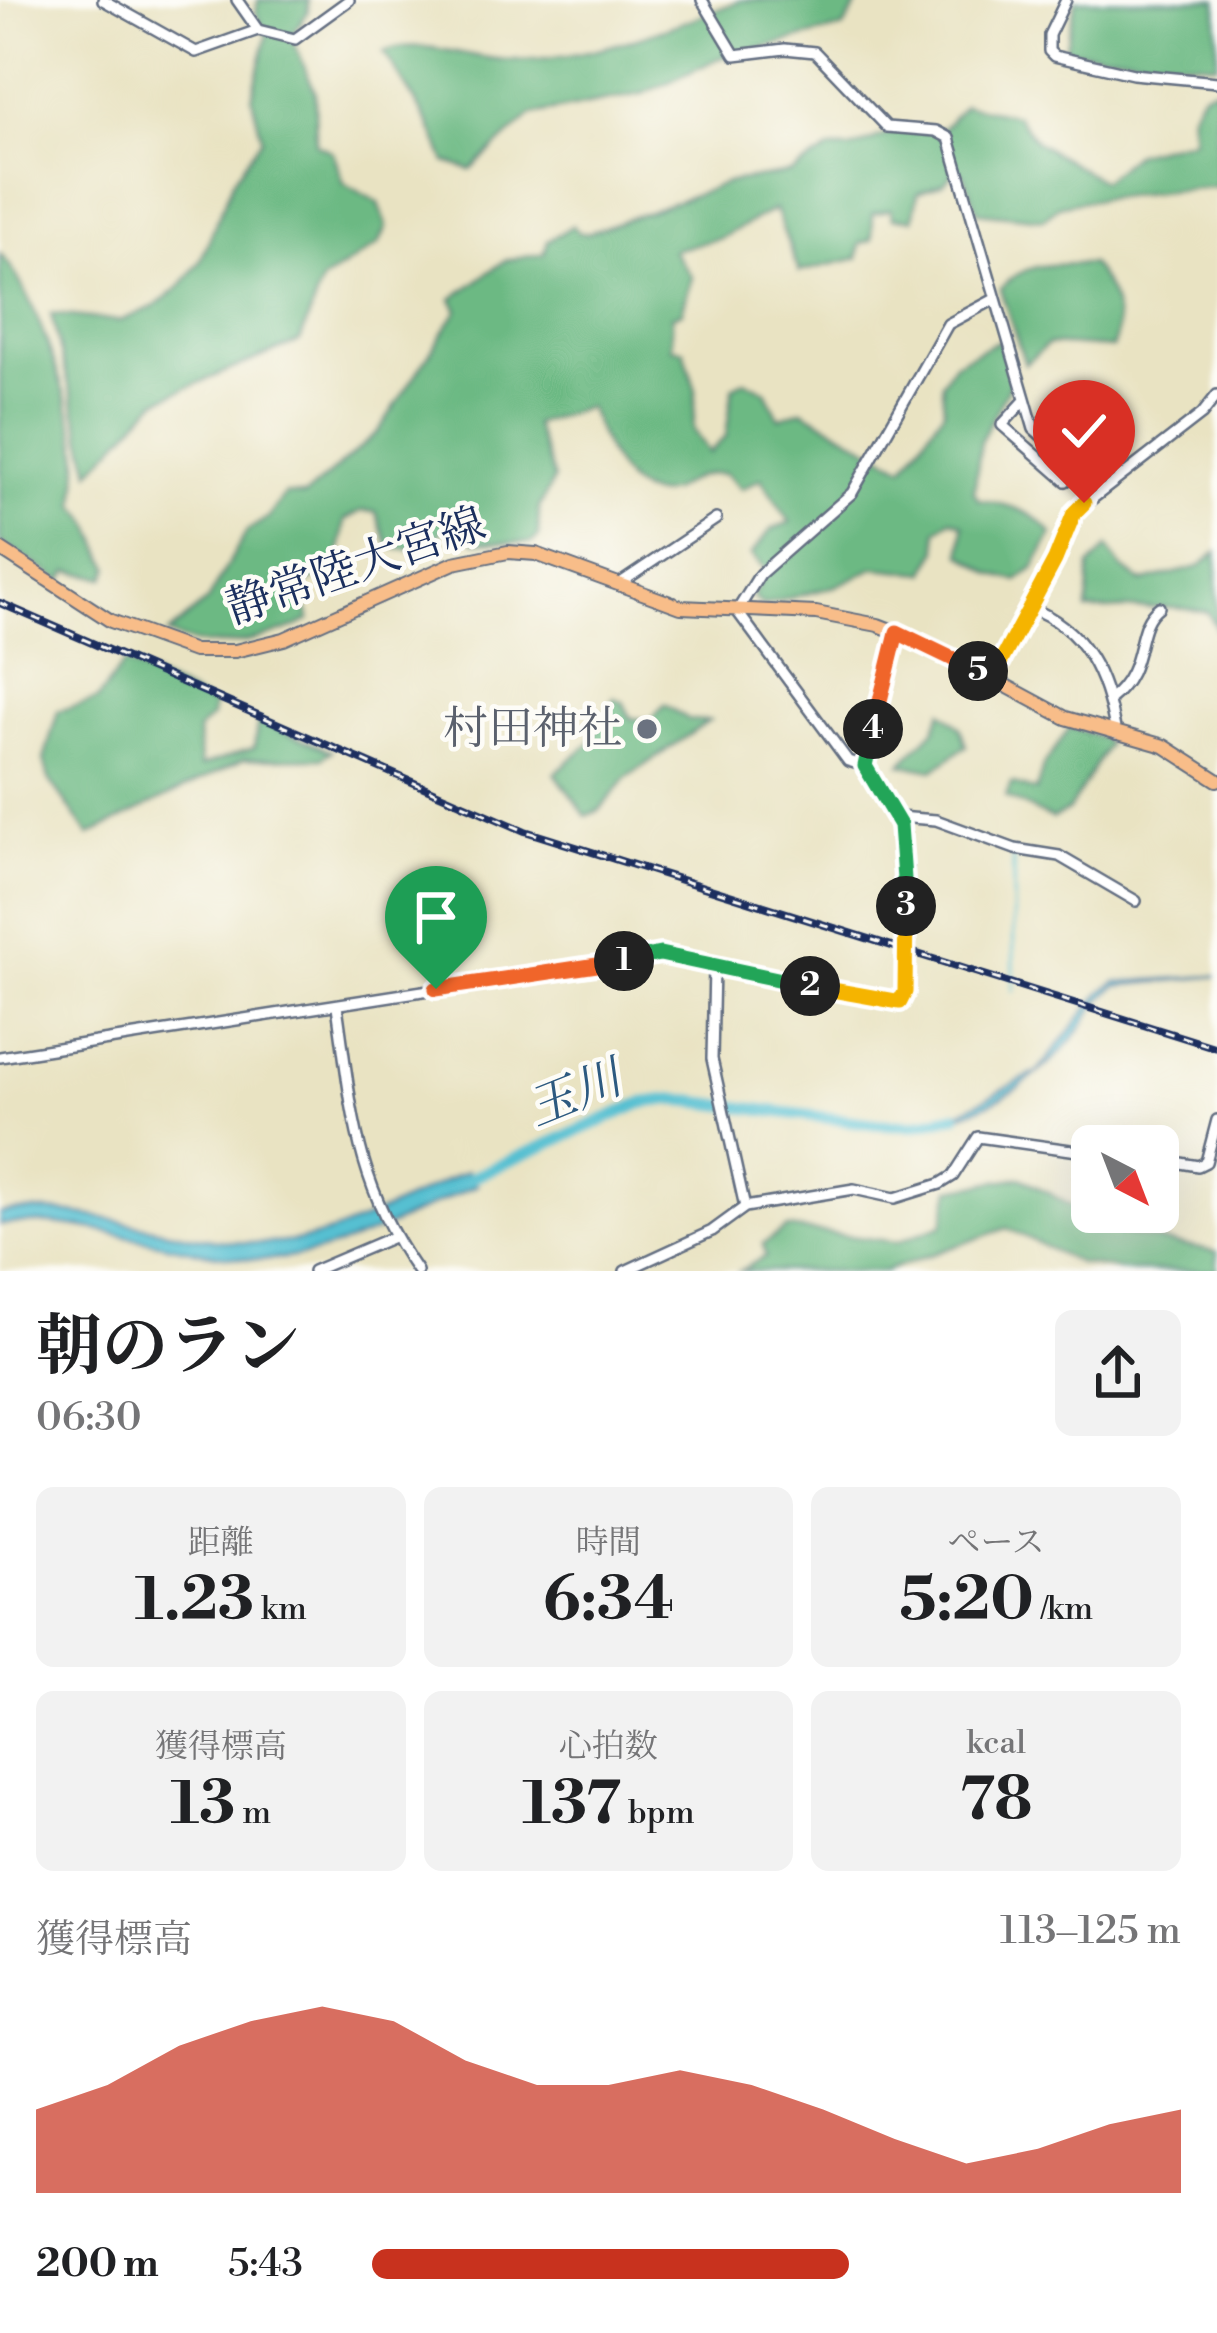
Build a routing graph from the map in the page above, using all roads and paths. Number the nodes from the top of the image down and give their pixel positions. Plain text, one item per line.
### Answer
1 (104, 0) edge
2 (237, 0) edge
3 (349, 0) edge
4 (702, 0) edge
5 (1066, 0) edge
6 (258, 30) junction
7 (1217, 82) edge
8 (993, 300) junction
9 (1217, 395) edge
10 (1025, 400) junction
11 (1045, 438) junction
12 (1068, 458) junction
13 (1081, 471) junction
14 (1100, 489) junction
15 (716, 519) dead end
16 (0, 549) edge
17 (619, 584) junction
18 (1028, 607) junction
19 (1159, 607) dead end
20 (737, 611) junction
21 (897, 632) junction
22 (992, 678) junction
23 (1108, 700) junction
24 (1116, 734) junction
25 (865, 766) junction
26 (1217, 780) edge
27 (898, 817) junction
28 (1136, 901) dead end
29 (714, 967) junction
30 (337, 1006) junction
31 (0, 1057) edge
32 (1217, 1120) edge
33 (1071, 1151) edge
34 (1179, 1163) edge
35 (745, 1207) junction
36 (392, 1233) junction
37 (313, 1271) edge
38 (417, 1271) edge
39 (625, 1271) edge

1 - 6 street
2 - 6 street
3 - 6 street
4 - 8 street
5 - 7 street
8 - 10 street
8 - 20 street
9 - 14 street
10 - 11 street
10 - 13 street
11 - 12 street
11 - 12 street
12 - 13 street
13 - 14 street
14 - 18 street
15 - 17 street
16 - 17 main road, 静常陸大宮線
17 - 20 main road, 静常陸大宮線
18 - 22 street
18 - 23 street
19 - 23 street
20 - 21 main road, 静常陸大宮線
20 - 25 street
21 - 22 main road, 静常陸大宮線
21 - 25 street
22 - 24 main road, 静常陸大宮線
23 - 24 street
24 - 26 main road, 静常陸大宮線
25 - 27 street
27 - 28 street
27 - 29 street
29 - 30 street
29 - 35 street
30 - 31 street
30 - 36 street
32 - 34 street
33 - 35 street
35 - 39 street
36 - 37 street
36 - 38 street

